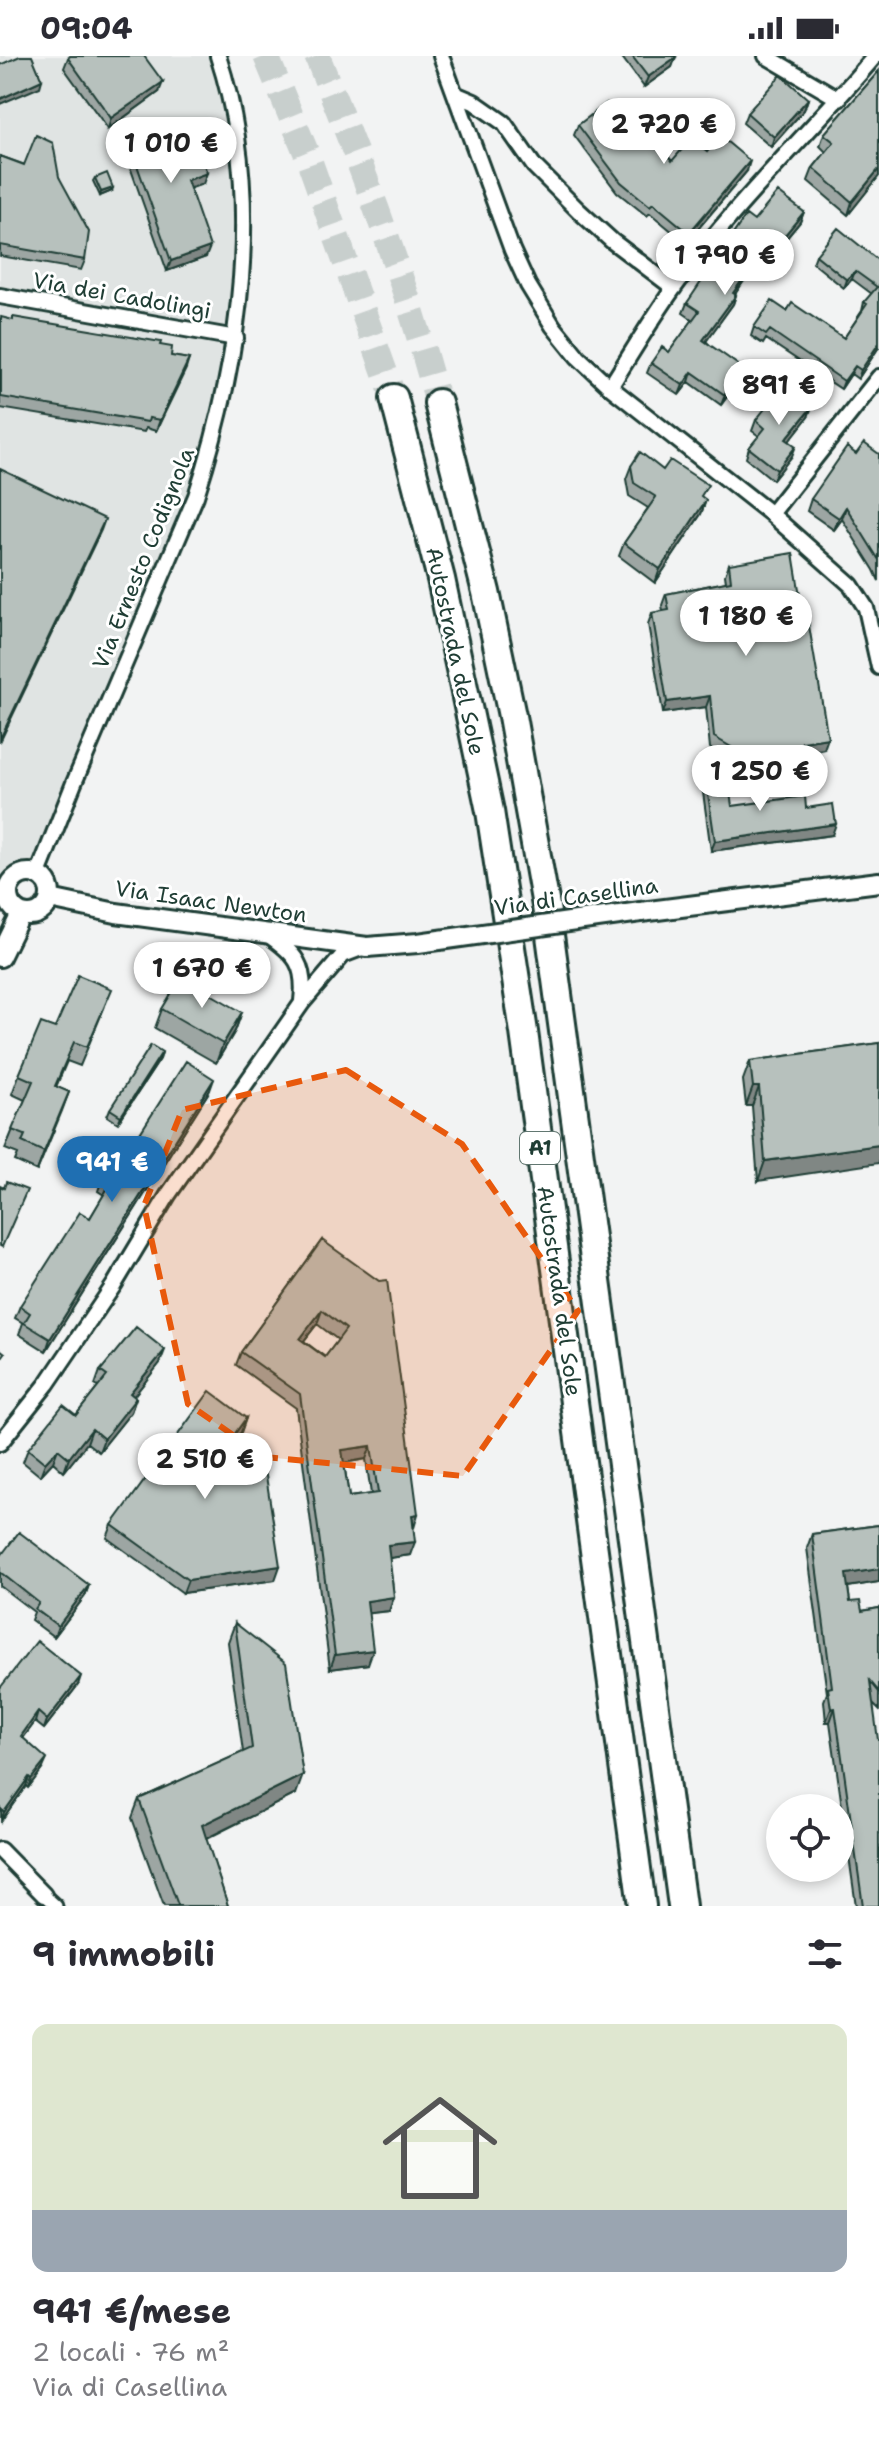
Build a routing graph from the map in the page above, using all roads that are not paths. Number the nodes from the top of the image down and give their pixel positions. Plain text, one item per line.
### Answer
1 (218, 56) edge
2 (441, 56) edge
3 (766, 56) edge
4 (875, 56) edge
5 (455, 94) junction
6 (839, 99) junction
7 (674, 288) junction
8 (0, 296) edge
9 (236, 338) junction
10 (879, 377) edge
11 (610, 387) junction
12 (394, 398) tunnel mouth
13 (438, 403) tunnel mouth
14 (771, 514) junction
15 (879, 667) edge
16 (38, 874) junction
17 (879, 882) edge
18 (4, 887) edge
19 (50, 899) junction
20 (21, 914) junction
21 (267, 933) junction
22 (367, 947) junction
23 (0, 957) edge
24 (302, 1003) junction
25 (0, 1443) edge
26 (0, 1850) edge
27 (44, 1895) joint
28 (56, 1906) edge
29 (642, 1906) edge
30 (682, 1906) edge

1 - 9 street, Via Ernesto Codignola
2 - 5 street
3 - 6 street
4 - 6 street
5 - 7 street
5 - 11 street
6 - 7 street
7 - 11 street
8 - 9 street, Via dei Cadolingi
9 - 16 street, Via Ernesto Codignola
10 - 14 street
11 - 14 street
12 - 29 highway, Autostrada del Sole / A1
13 - 30 highway, Autostrada del Sole / A1
14 - 15 street
16 - 18 street
16 - 19 street
17 - 22 street, Via di Casellina, bridge
18 - 20 street
19 - 20 street
19 - 21 street, Via Isaac Newton
20 - 23 street
21 - 22 street, Via Isaac Newton
21 - 24 street
22 - 24 street, Via di Casellina
24 - 25 street, Via di Casellina
26 - 27 street
27 - 28 street

